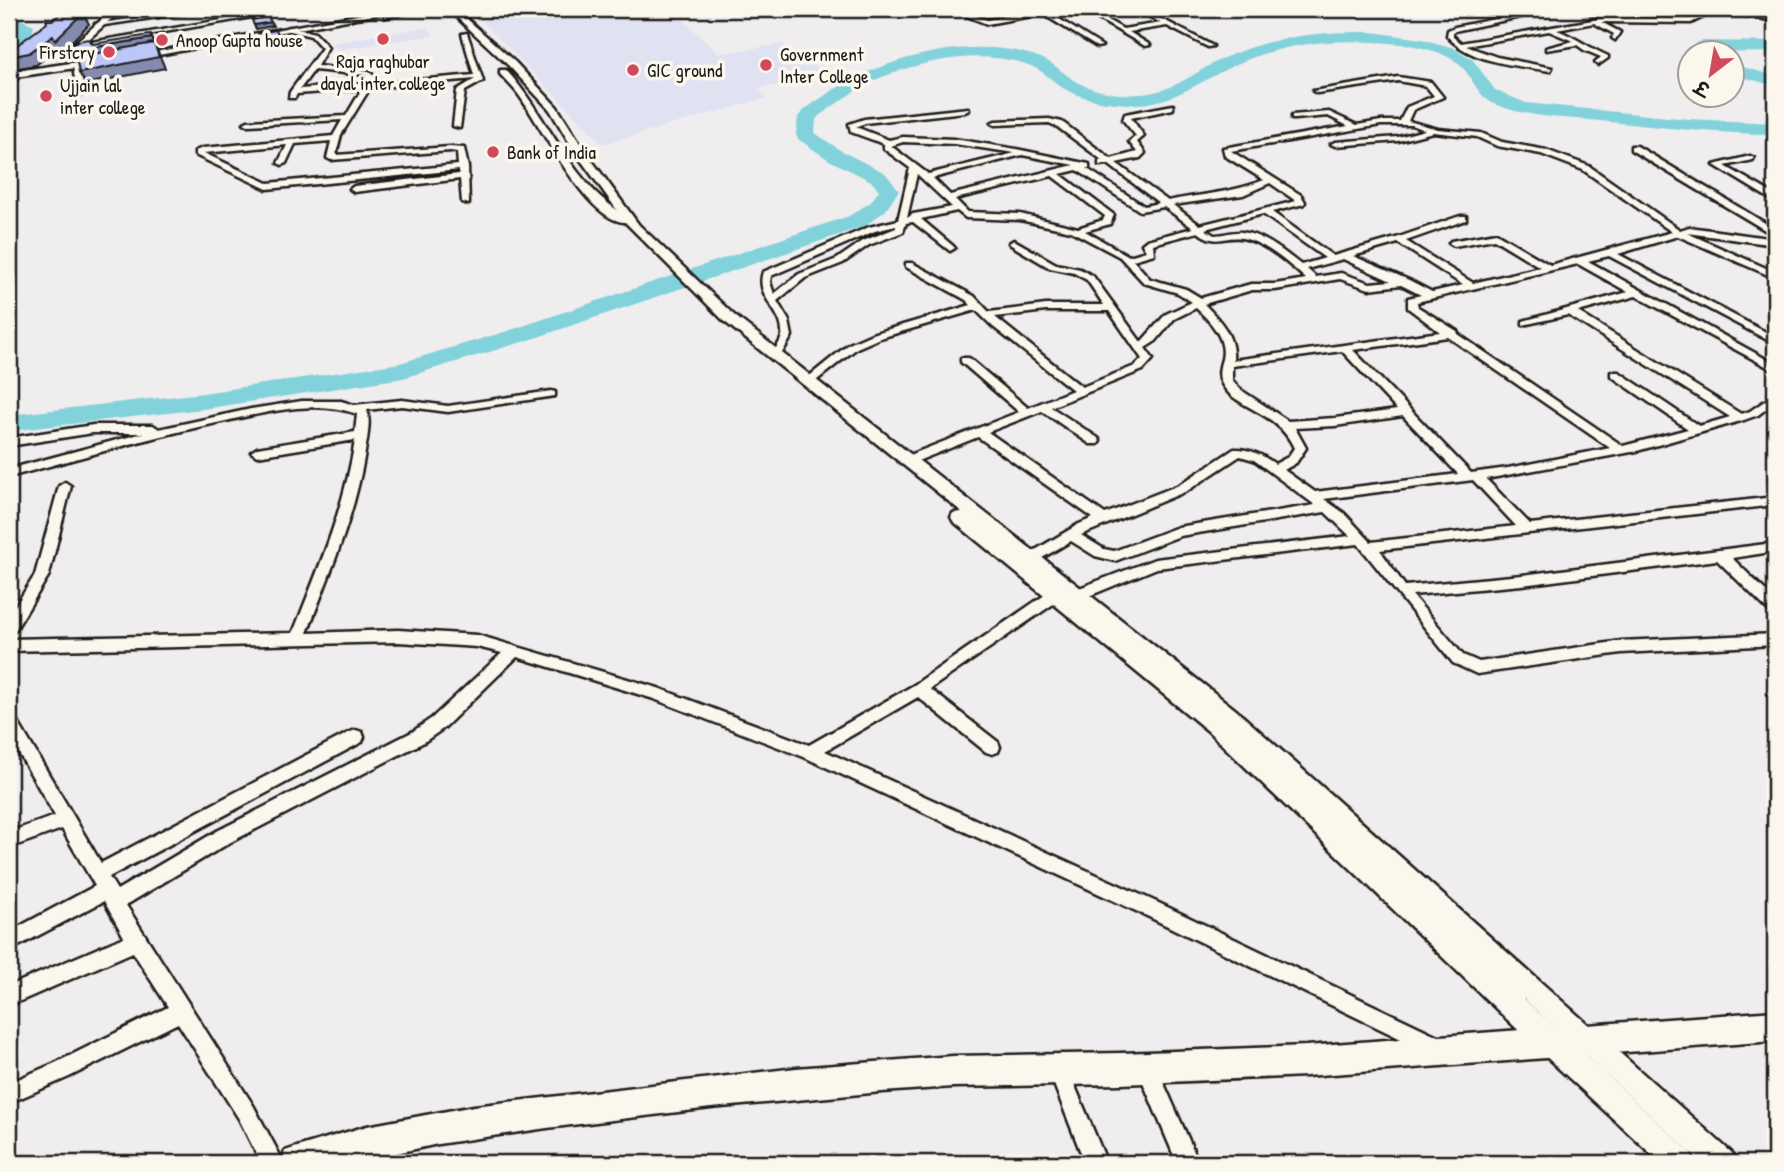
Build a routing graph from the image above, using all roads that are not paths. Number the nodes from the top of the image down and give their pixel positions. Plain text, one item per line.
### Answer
1 (118, 9) edge
2 (209, 9) edge
3 (296, 9) edge
4 (402, 9) edge
5 (439, 9) edge
6 (452, 9) edge
7 (952, 9) edge
8 (1084, 9) edge
9 (1139, 9) edge
10 (1511, 9) edge
11 (1579, 9) edge
12 (1714, 9) edge
13 (1667, 10) edge
14 (1758, 12) edge
15 (1612, 19) junction
16 (1652, 19) junction
17 (1775, 19) edge
18 (1594, 21) junction
19 (98, 24) junction
20 (1168, 24) junction
21 (288, 29) junction
22 (1550, 29) junction
23 (1122, 31) junction
24 (465, 34) junction
25 (1615, 38) dead end
26 (1579, 42) junction
27 (77, 45) junction
28 (1147, 45) dead end
29 (1458, 45) junction
30 (1210, 46) dead end
31 (1099, 47) dead end
32 (1548, 48) dead end
33 (131, 57) edge
34 (103, 61) edge
35 (1598, 63) dead end
36 (76, 66) junction
37 (313, 68) junction
38 (1550, 69) dead end
39 (49, 70) junction
40 (477, 73) junction
41 (9, 77) edge
42 (467, 85) junction
43 (365, 89) junction
44 (1317, 91) dead end
45 (81, 93) dead end
46 (1170, 107) dead end
47 (965, 110) dead end
48 (1295, 117) dead end
49 (346, 118) junction
50 (286, 121) junction
51 (248, 123) dead end
52 (995, 123) dead end
53 (1403, 123) junction
54 (457, 126) dead end
55 (1355, 127) junction
56 (1432, 130) junction
57 (336, 138) junction
58 (292, 142) junction
59 (273, 143) junction
60 (888, 143) junction
61 (1335, 144) dead end
62 (1634, 148) dead end
63 (1026, 153) junction
64 (1750, 159) dead end
65 (1108, 162) junction
66 (282, 163) dead end
67 (1082, 167) junction
68 (914, 168) junction
69 (464, 171) junction
70 (1052, 172) junction
71 (926, 177) junction
72 (1271, 180) junction
73 (354, 188) dead end
74 (947, 198) junction
75 (1775, 200) edge
76 (466, 202) dead end
77 (1165, 204) junction
78 (957, 208) junction
79 (1775, 211) edge
80 (1266, 212) junction
81 (909, 218) junction
82 (1463, 218) dead end
83 (635, 227) junction
84 (1200, 228) junction
85 (1077, 231) junction
86 (1678, 233) junction
87 (1775, 233) edge
88 (1399, 240) junction
89 (1775, 242) edge
90 (1014, 243) dead end
91 (1454, 243) dead end
92 (950, 248) dead end
93 (1610, 253) junction
94 (1343, 255) junction
95 (1127, 259) junction
96 (1332, 259) junction
97 (1580, 261) junction
98 (909, 265) dead end
99 (1300, 268) junction
100 (1549, 268) junction
101 (1775, 275) edge
102 (1315, 281) junction
103 (1406, 282) junction
104 (1471, 286) junction
105 (1638, 292) junction
106 (1430, 295) junction
107 (772, 300) junction
108 (1198, 303) junction
109 (979, 306) junction
110 (1112, 308) junction
111 (1569, 311) junction
112 (987, 315) junction
113 (730, 319) junction
114 (1527, 323) dead end
115 (1453, 333) junction
116 (1775, 341) edge
117 (1141, 346) junction
118 (1344, 347) junction
119 (775, 356) junction
120 (965, 360) dead end
121 (1225, 364) junction
122 (1775, 369) edge
123 (1615, 374) dead end
124 (808, 382) junction
125 (1081, 391) junction
126 (551, 394) dead end
127 (1774, 399) edge
128 (1042, 406) junction
129 (359, 407) junction
130 (1026, 412) junction
131 (1407, 412) junction
132 (1740, 418) junction
133 (1286, 425) junction
134 (169, 430) junction
135 (1697, 430) junction
136 (978, 431) junction
137 (362, 435) junction
138 (9, 442) edge
139 (1094, 442) dead end
140 (1621, 450) junction
141 (257, 452) dead end
142 (906, 461) junction
143 (1275, 469) junction
144 (9, 473) edge
145 (1472, 477) junction
146 (65, 486) dead end
147 (1315, 496) junction
148 (1774, 501) edge
149 (1328, 507) junction
150 (1103, 519) junction
151 (1527, 529) junction
152 (1072, 535) junction
153 (1364, 543) junction
154 (1766, 550) dead end
155 (1721, 555) junction
156 (1032, 558) junction
157 (1401, 591) junction
158 (1057, 594) junction
159 (1079, 594) junction
160 (1775, 608) edge
161 (9, 628) edge
162 (298, 638) junction
163 (1775, 640) edge
164 (9, 645) edge
165 (514, 650) junction
166 (919, 689) junction
167 (9, 722) edge
168 (356, 737) dead end
169 (992, 747) dead end
170 (810, 752) junction
171 (65, 820) junction
172 (9, 840) edge
173 (105, 889) junction
174 (9, 942) edge
175 (137, 942) junction
176 (9, 996) edge
177 (181, 1011) junction
178 (1775, 1026) edge
179 (1588, 1041) junction
180 (1551, 1044) junction
181 (1446, 1050) junction
182 (1147, 1068) junction
183 (1058, 1069) junction
184 (9, 1093) edge
185 (273, 1163) edge
186 (298, 1163) edge
187 (1096, 1163) edge
188 (1188, 1163) edge
189 (1681, 1163) edge
190 (1722, 1163) edge

1 - 19 street
2 - 19 street
3 - 27 street
4 - 21 street
5 - 24 street
6 - 83 street
7 - 31 street
8 - 23 street
9 - 20 street
10 - 29 street
11 - 15 street
12 - 14 street
12 - 16 street
13 - 16 street
14 - 17 street
15 - 16 street
15 - 18 street
18 - 22 street
18 - 25 street
19 - 27 street
20 - 23 street
20 - 30 street
21 - 33 street
21 - 37 street
22 - 26 street
22 - 29 street
23 - 28 street
24 - 40 street
24 - 83 street
26 - 32 street
26 - 35 street
27 - 39 street
29 - 38 street
34 - 36 street
36 - 39 street
36 - 45 street
37 - 43 street
37 - 43 street
39 - 41 street
40 - 42 street
40 - 43 street
42 - 43 street
42 - 54 street
43 - 49 street
44 - 53 street
46 - 65 street
47 - 60 street
48 - 55 street
49 - 50 street
49 - 57 street
50 - 51 street
50 - 59 street
52 - 65 street
53 - 55 street
53 - 56 street
55 - 72 street
56 - 61 street
56 - 86 street
57 - 58 street
57 - 69 street
58 - 59 street
58 - 66 street
59 - 69 street
60 - 63 street
60 - 68 street
62 - 87 street
63 - 67 street
63 - 71 street
64 - 75 street
65 - 67 street
65 - 77 street
67 - 70 street
67 - 77 street
68 - 71 street
68 - 81 street
69 - 73 street
69 - 76 street
70 - 74 street
70 - 85 street
71 - 74 street
72 - 77 street
72 - 80 street
74 - 78 street
75 - 79 street
77 - 84 street
78 - 81 street
78 - 85 street
80 - 84 street
80 - 96 street
81 - 92 street
81 - 107 street
81 - 107 street
82 - 88 street
83 - 113 street
84 - 95 street
84 - 99 street
85 - 95 street
86 - 89 street
86 - 93 street
86 - 101 street
88 - 94 street
88 - 104 street
90 - 110 street
91 - 100 street
93 - 97 street
93 - 116 street
94 - 96 street
94 - 103 street
95 - 108 street
96 - 99 street
97 - 100 street
97 - 105 street
98 - 109 street
99 - 102 street
100 - 104 street
102 - 103 street
102 - 108 street
103 - 106 street
104 - 106 street
105 - 111 street
105 - 122 street
106 - 115 street
107 - 119 street
108 - 117 street
108 - 121 street
109 - 112 street
109 - 124 street
110 - 112 street
110 - 117 street
111 - 114 street
111 - 132 street
112 - 125 street
113 - 119 street
113 - 158 street
115 - 118 street
115 - 140 street
117 - 125 street
118 - 121 street
118 - 131 street
119 - 124 street
120 - 130 street
121 - 133 street
123 - 135 street
124 - 142 street
125 - 128 street
126 - 129 street
127 - 132 street
128 - 130 street
128 - 139 street
129 - 134 street
129 - 137 street
130 - 136 street
131 - 133 street
131 - 145 street
132 - 135 street
133 - 143 street
134 - 138 street
134 - 144 street
135 - 140 street
136 - 142 street
136 - 150 street
137 - 141 street
137 - 162 street
140 - 145 street
142 - 156 street
143 - 147 street
143 - 150 street
145 - 147 street
145 - 151 street
146 - 161 street
147 - 149 street
148 - 151 street
149 - 152 street
149 - 153 street
150 - 152 street
151 - 153 street
152 - 156 street
153 - 157 street
153 - 159 street
154 - 155 street
155 - 157 street
155 - 160 street
156 - 159 street
157 - 163 street
158 - 166 street
158 - 180 street
159 - 179 street
162 - 164 street
162 - 165 street
165 - 170 street
165 - 173 street
166 - 169 street
166 - 170 street
167 - 171 street
168 - 173 street
170 - 181 street
171 - 172 street
171 - 173 street
173 - 174 street
173 - 175 street
175 - 176 street
175 - 177 street
177 - 184 street
177 - 185 street
178 - 179 main road
179 - 180 main road
179 - 190 street
180 - 181 main road
180 - 189 street
181 - 182 main road
182 - 183 main road
182 - 188 street
183 - 186 main road
183 - 187 street

